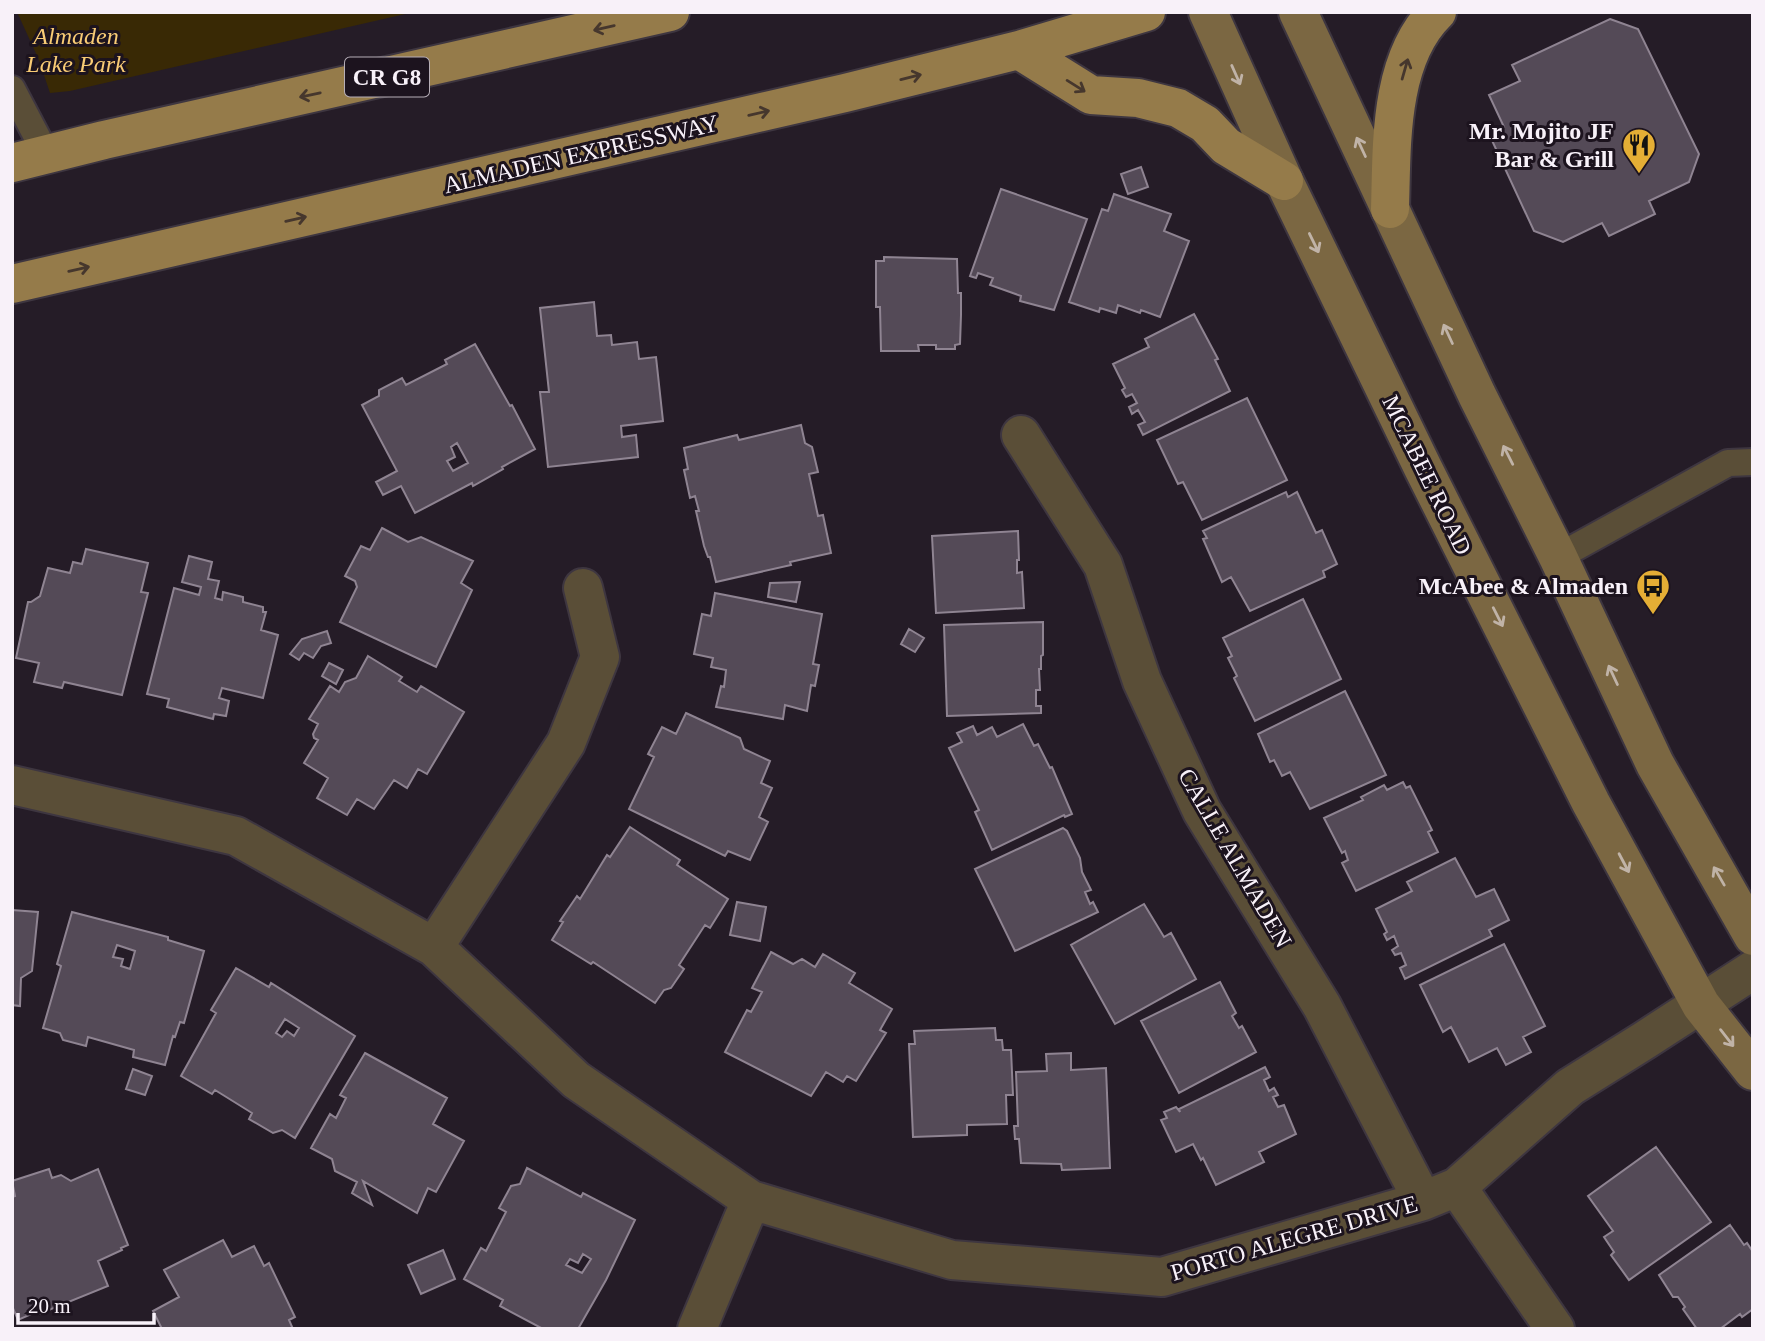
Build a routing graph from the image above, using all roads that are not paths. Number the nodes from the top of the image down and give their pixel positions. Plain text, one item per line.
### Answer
1 (670, 12) edge
2 (1146, 12) edge
3 (1208, 12) edge
4 (1298, 12) edge
5 (1437, 12) edge
6 (1018, 50) junction
7 (12, 89) edge
8 (29, 158) edge
9 (1284, 181) junction
10 (1390, 209) junction
11 (12, 284) edge
12 (1021, 435) dead end
13 (1753, 462) edge
14 (1558, 558) junction
15 (583, 588) dead end
16 (12, 785) edge
17 (1753, 936) edge
18 (434, 947) junction
19 (1753, 970) edge
20 (1701, 1005) junction
21 (1753, 1071) edge
22 (1440, 1194) junction
23 (751, 1200) junction
24 (697, 1329) edge
25 (1555, 1329) edge

1 -> 8 main road, CR G8
2 - 6 main road, ALMADEN EXPRESSWAY
3 -> 9 street, MCABEE ROAD
10 -> 4 street
10 -> 5 main road
6 -> 9 main road
11 -> 6 main road, ALMADEN EXPRESSWAY
7 - 8 lane
9 -> 20 street, MCABEE ROAD
14 -> 10 street
12 - 22 street, CALLE ALMADEN
13 - 14 lane
17 -> 14 street
15 - 18 street
16 - 18 street, PORTO ALEGRE DRIVE
18 - 23 street, PORTO ALEGRE DRIVE
19 - 20 street, PORTO ALEGRE DRIVE
20 -> 21 street, MCABEE ROAD
20 - 22 street, PORTO ALEGRE DRIVE
22 - 23 street, PORTO ALEGRE DRIVE
22 - 25 street, CALLE ALMADEN
23 - 24 street

